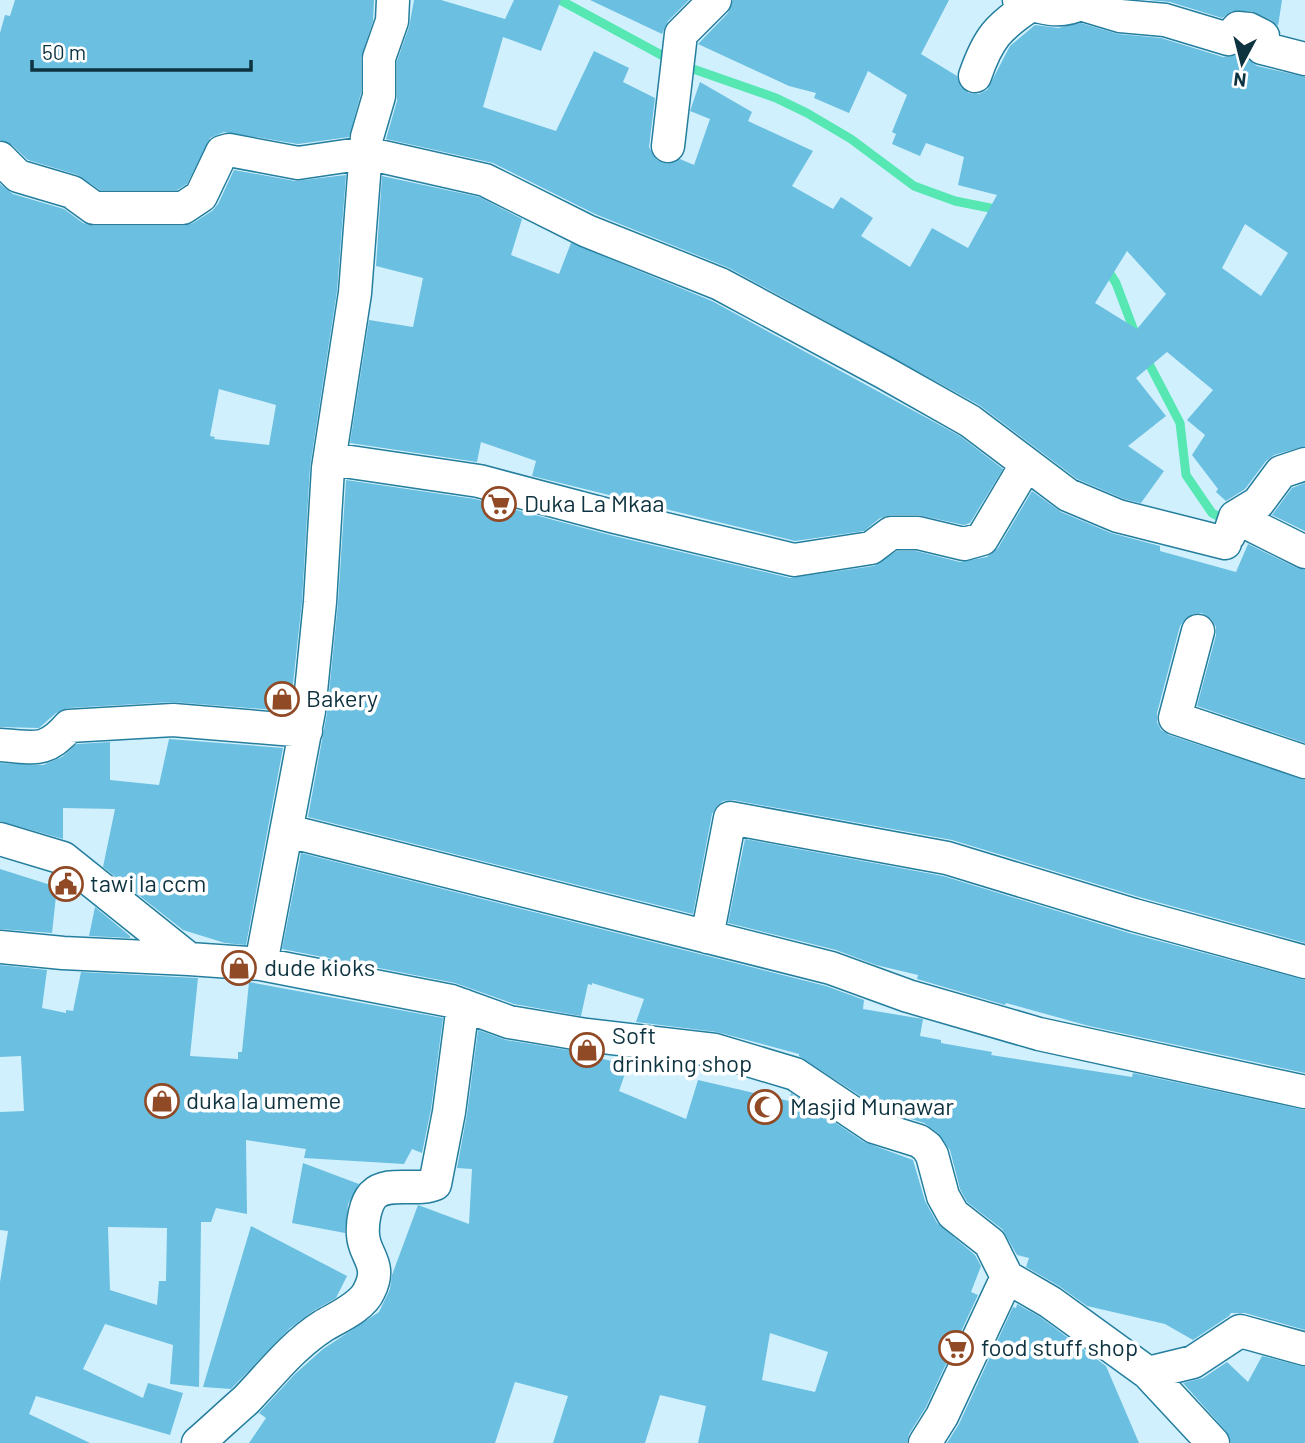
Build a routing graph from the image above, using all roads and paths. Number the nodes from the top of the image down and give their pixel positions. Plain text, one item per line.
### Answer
1 (393, 0) edge
2 (715, 0) edge
3 (1027, 2) edge
4 (1305, 59) edge
5 (975, 76) dead end
6 (667, 146) dead end
7 (366, 153) junction
8 (0, 158) edge
9 (330, 459) junction
10 (1305, 464) edge
11 (1026, 465) junction
12 (1231, 529) junction
13 (1305, 552) edge
14 (1198, 631) dead end
15 (306, 730) junction
16 (0, 745) edge
17 (1305, 762) edge
18 (288, 831) junction
19 (0, 839) edge
20 (707, 937) junction
21 (0, 947) edge
22 (188, 958) junction
23 (1305, 962) edge
24 (261, 964) junction
25 (463, 1005) junction
26 (1305, 1092) edge
27 (1007, 1277) junction
28 (1305, 1349) edge
29 (1148, 1373) junction
30 (198, 1443) edge
31 (925, 1443) edge
32 (1213, 1443) edge

1 - 7 street
2 - 6 street
3 - 4 street
3 - 5 street
7 - 8 street
7 - 9 street
7 - 11 street
9 - 11 street
9 - 15 street
10 - 12 street
11 - 12 street
12 - 13 street
14 - 17 street
15 - 16 street
15 - 18 street
18 - 20 street
18 - 24 street
19 - 22 street
20 - 23 street
20 - 26 street
21 - 22 street
22 - 24 street
24 - 25 street
25 - 27 street
25 - 30 street
27 - 29 street
27 - 31 street
28 - 29 street
29 - 32 street

